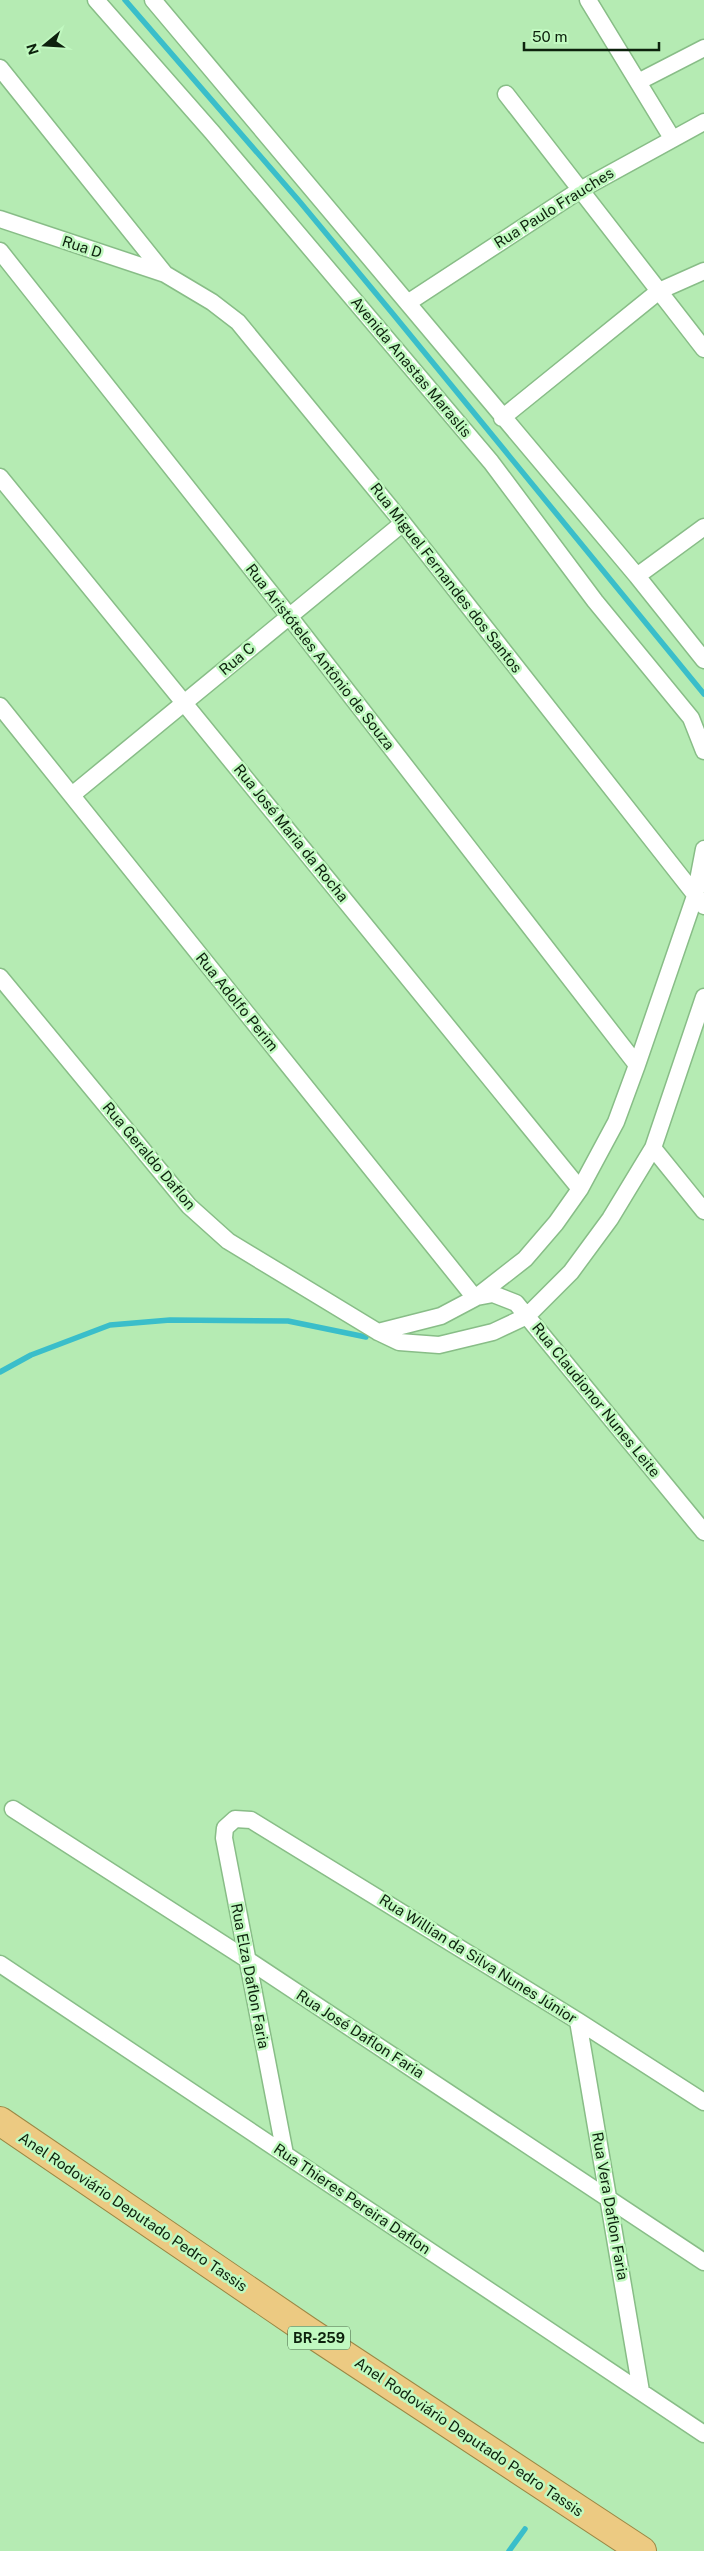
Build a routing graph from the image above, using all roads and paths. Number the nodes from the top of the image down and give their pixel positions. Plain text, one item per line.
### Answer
1 (96, 0) edge
2 (153, 0) edge
3 (588, 0) edge
4 (704, 48) edge
5 (0, 68) edge
6 (638, 82) junction
7 (506, 94) dead end
8 (704, 122) edge
9 (672, 138) junction
10 (580, 190) junction
11 (0, 219) edge
12 (0, 251) edge
13 (704, 271) edge
14 (165, 274) junction
15 (659, 292) junction
16 (408, 302) junction
17 (704, 349) edge
18 (502, 418) junction
19 (0, 477) edge
20 (402, 522) junction
21 (704, 527) edge
22 (637, 576) junction
23 (289, 616) junction
24 (704, 660) edge
25 (185, 703) junction
26 (0, 706) edge
27 (704, 751) edge
28 (72, 795) junction
29 (704, 849) edge
30 (700, 901) edge
31 (0, 977) edge
32 (704, 998) edge
33 (638, 1065) junction
34 (653, 1148) junction
35 (580, 1189) junction
36 (704, 1211) edge
37 (475, 1298) junction
38 (527, 1316) junction
39 (378, 1332) junction
40 (704, 1532) edge
41 (13, 1810) dead end
42 (251, 1820) joint
43 (248, 1960) junction
44 (0, 1964) edge
45 (578, 2021) junction
46 (704, 2102) edge
47 (0, 2121) edge
48 (285, 2154) junction
49 (609, 2198) junction
50 (704, 2262) edge
51 (641, 2392) junction
52 (704, 2434) edge
53 (642, 2551) edge

1 - 27 street, Avenida Anastas Maraslis
2 - 16 street
3 - 6 street
4 - 6 street
5 - 14 street
6 - 9 street
7 - 10 street
8 - 9 street, Rua Paulo Frauches
9 - 10 street, Rua Paulo Frauches
10 - 15 street
10 - 16 street, Rua Paulo Frauches
11 - 14 street, Rua D
12 - 23 street, Rua Aristóteles Antônio de Souza
13 - 15 street
14 - 20 street, Rua Miguel Fernandes dos Santos
15 - 17 street
15 - 18 street
16 - 18 street
18 - 22 street
19 - 25 street, Rua José Maria da Rocha
20 - 23 street, Rua C
20 - 30 street, Rua Miguel Fernandes dos Santos
21 - 22 street
22 - 24 street
23 - 25 street, Rua C
23 - 33 street, Rua Aristóteles Antônio de Souza
25 - 28 street, Rua C
25 - 35 street, Rua José Maria da Rocha
26 - 28 street, Rua Adolfo Perim
28 - 37 street, Rua Adolfo Perim
29 - 30 street
30 - 33 street
31 - 39 street, Rua Geraldo Daflon
32 - 34 street, Rua Geraldo Daflon
33 - 35 street
34 - 36 street
34 - 38 street, Rua Geraldo Daflon
35 - 37 street
37 - 38 street, Rua Claudionor Nunes Leite
37 - 39 street
38 - 39 street, Rua Geraldo Daflon
38 - 40 street, Rua Claudionor Nunes Leite
41 - 43 street, Rua José Daflon Faria
42 - 43 street, Rua Elza Daflon Faria
42 - 45 street, Rua Willian da Silva Nunes Júnior
43 - 48 street, Rua Elza Daflon Faria
43 - 49 street, Rua José Daflon Faria
44 - 48 street, Rua Thieres Pereira Daflon
45 - 46 street, Rua Willian da Silva Nunes Júnior
45 - 49 street, Rua Vera Daflon Faria
47 - 53 highway, Anel Rodoviário Deputado Pedro Tassis / BR-259
48 - 51 street, Rua Thieres Pereira Daflon
49 - 50 street, Rua José Daflon Faria
49 - 51 street, Rua Vera Daflon Faria
51 - 52 street, Rua Thieres Pereira Daflon

